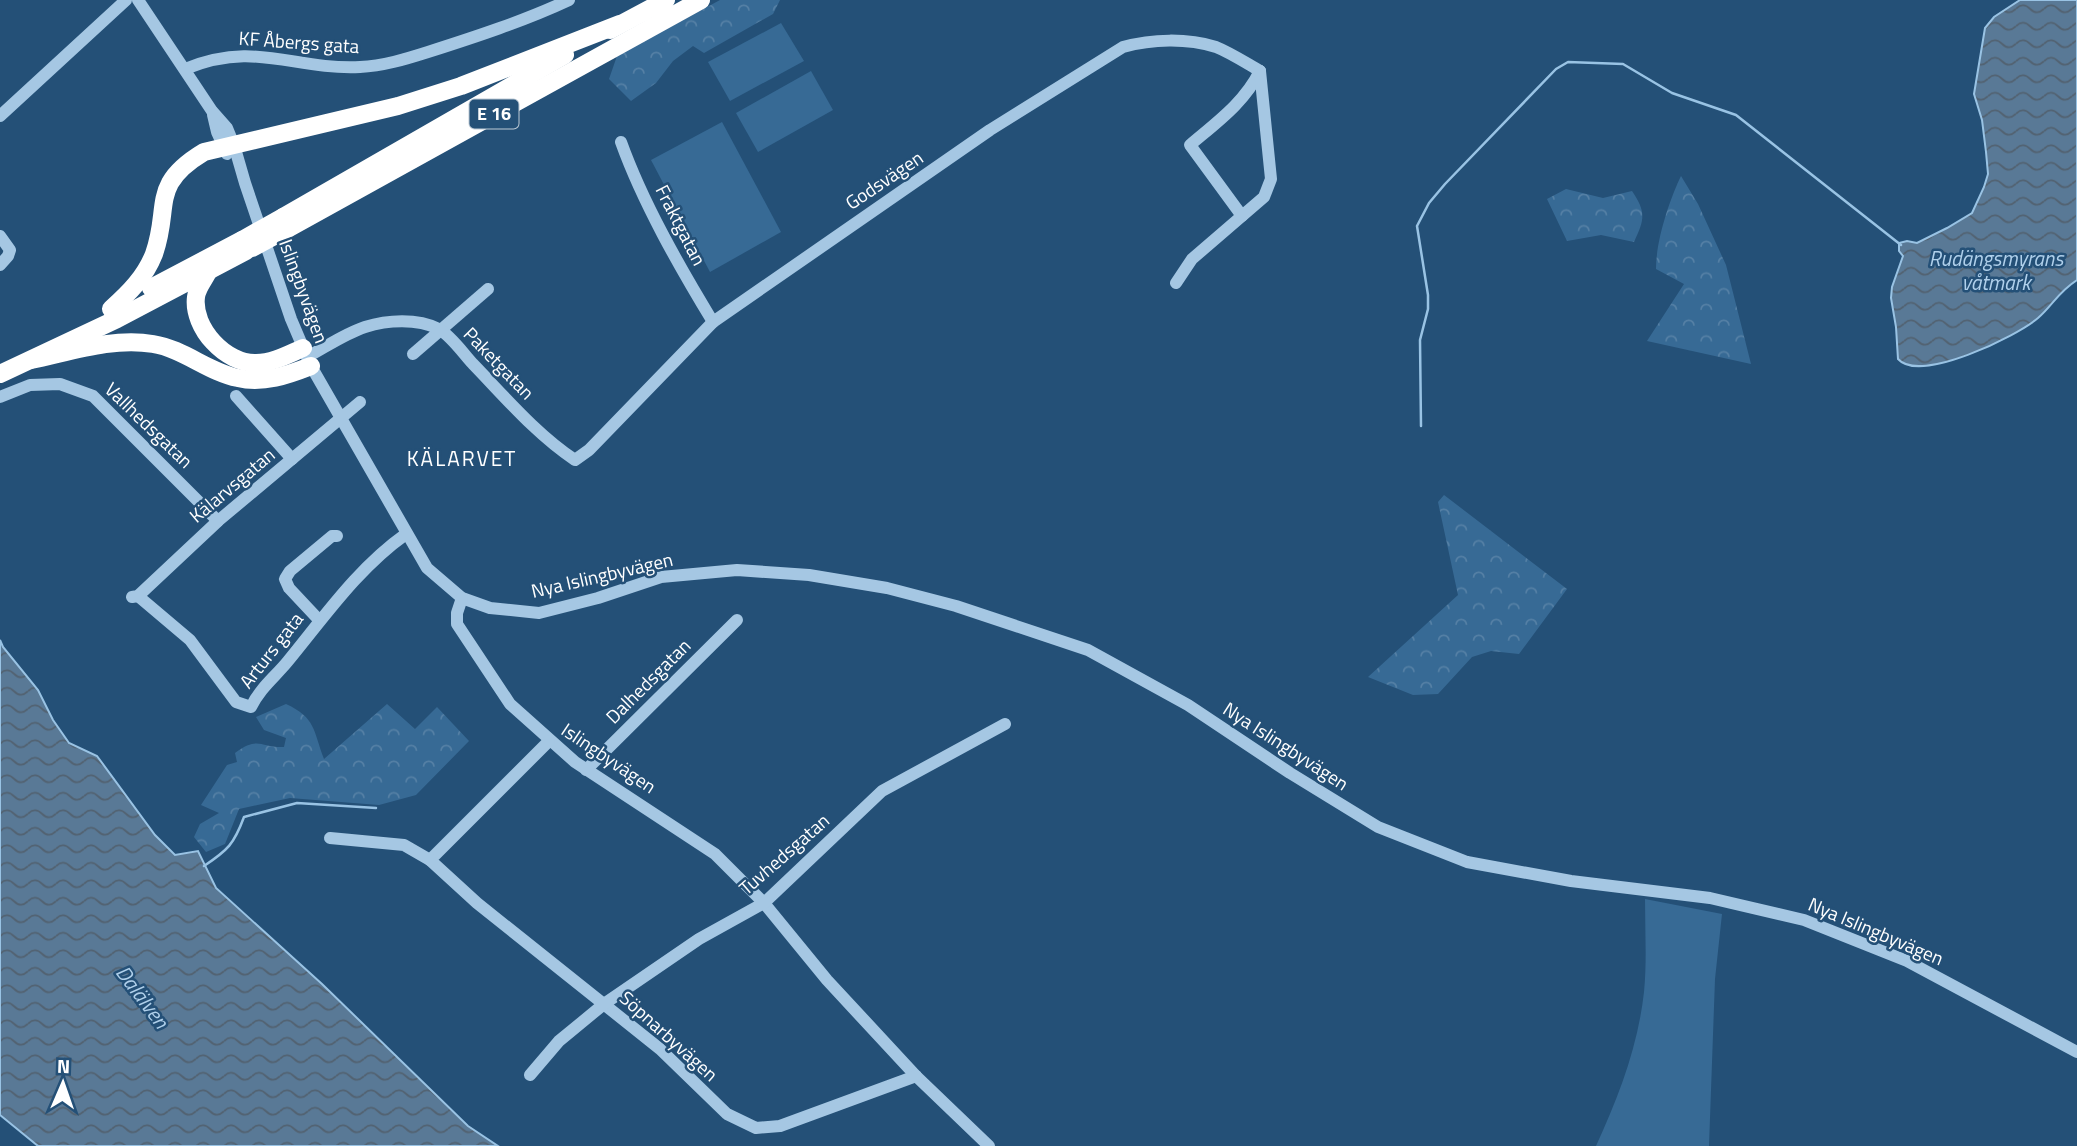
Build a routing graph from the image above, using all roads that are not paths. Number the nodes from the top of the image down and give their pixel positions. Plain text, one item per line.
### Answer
1 (126, 0) edge
2 (138, 0) edge
3 (569, 0) edge
4 (666, 0) edge
5 (701, 0) edge
6 (621, 24) junction
7 (185, 69) junction
8 (1260, 71) junction
9 (0, 116) edge
10 (621, 142) dead end
11 (229, 146) junction
12 (1242, 216) junction
13 (285, 223) junction
14 (2, 238) edge
15 (244, 246) junction
16 (0, 265) edge
17 (208, 272) junction
18 (1176, 284) dead end
19 (488, 289) dead end
20 (111, 309) junction
21 (713, 322) junction
22 (440, 330) junction
23 (413, 354) dead end
24 (307, 357) junction
25 (31, 360) junction
26 (0, 361) edge
27 (0, 374) edge
28 (236, 396) dead end
29 (0, 397) edge
30 (360, 402) dead end
31 (340, 418) junction
32 (292, 459) junction
33 (575, 460) joint
34 (218, 521) junction
35 (406, 534) junction
36 (337, 536) dead end
37 (135, 596) joint
38 (462, 598) junction
39 (319, 620) junction
40 (737, 620) dead end
41 (1005, 724) dead end
42 (549, 741) junction
43 (586, 770) junction
44 (330, 838) dead end
45 (430, 860) junction
46 (764, 903) junction
47 (604, 1004) junction
48 (2077, 1052) edge
49 (530, 1075) dead end
50 (916, 1076) junction
51 (989, 1146) edge

1 - 9 street
2 - 7 street, Islingbyvägen
3 - 7 street, KF Åbergs gata
4 - 6 highway, E 16
5 - 13 highway, E 16
6 - 11 highway
6 - 13 highway, E 16
7 - 11 street, Islingbyvägen
8 - 12 street
8 - 12 street
8 - 21 street, Godsvägen
10 - 21 street, Fraktgatan
11 - 20 highway
11 - 24 street, Islingbyvägen
12 - 18 street
13 - 15 highway, E 16, bridge
14 - 16 street
15 - 17 highway, E 16
15 - 20 highway, E 16
17 - 24 highway
17 - 25 highway, E 16
19 - 22 street
20 - 26 highway, E 16
21 - 33 street, Godsvägen
22 - 23 street
22 - 24 street, Paketgatan
22 - 33 street, Paketgatan
24 - 25 highway
24 - 31 street, Islingbyvägen
25 - 27 highway, E 16
28 - 32 street
29 - 34 street, Vallhedsgatan
30 - 31 street, Kälarvsgatan
31 - 32 street, Kälarvsgatan
31 - 35 street, Islingbyvägen
32 - 34 street, Kälarvsgatan
34 - 37 street, Kälarvsgatan
35 - 38 street, Islingbyvägen
35 - 39 street, Arturs gata
36 - 39 street
37 - 39 street, Arturs gata
38 - 42 street, Islingbyvägen
38 - 48 street, Nya Islingbyvägen
40 - 43 street, Dalhedsgatan
41 - 46 street, Tuvhedsgatan
42 - 43 street, Islingbyvägen
42 - 45 street
43 - 46 street, Islingbyvägen
44 - 45 street, Söpnarbyvägen
45 - 47 street, Söpnarbyvägen
46 - 47 street, Tuvhedsgatan
46 - 50 street, Islingbyvägen
47 - 49 street, Tuvhedsgatan
47 - 50 street, Söpnarbyvägen
50 - 51 street, Islingbyvägen

